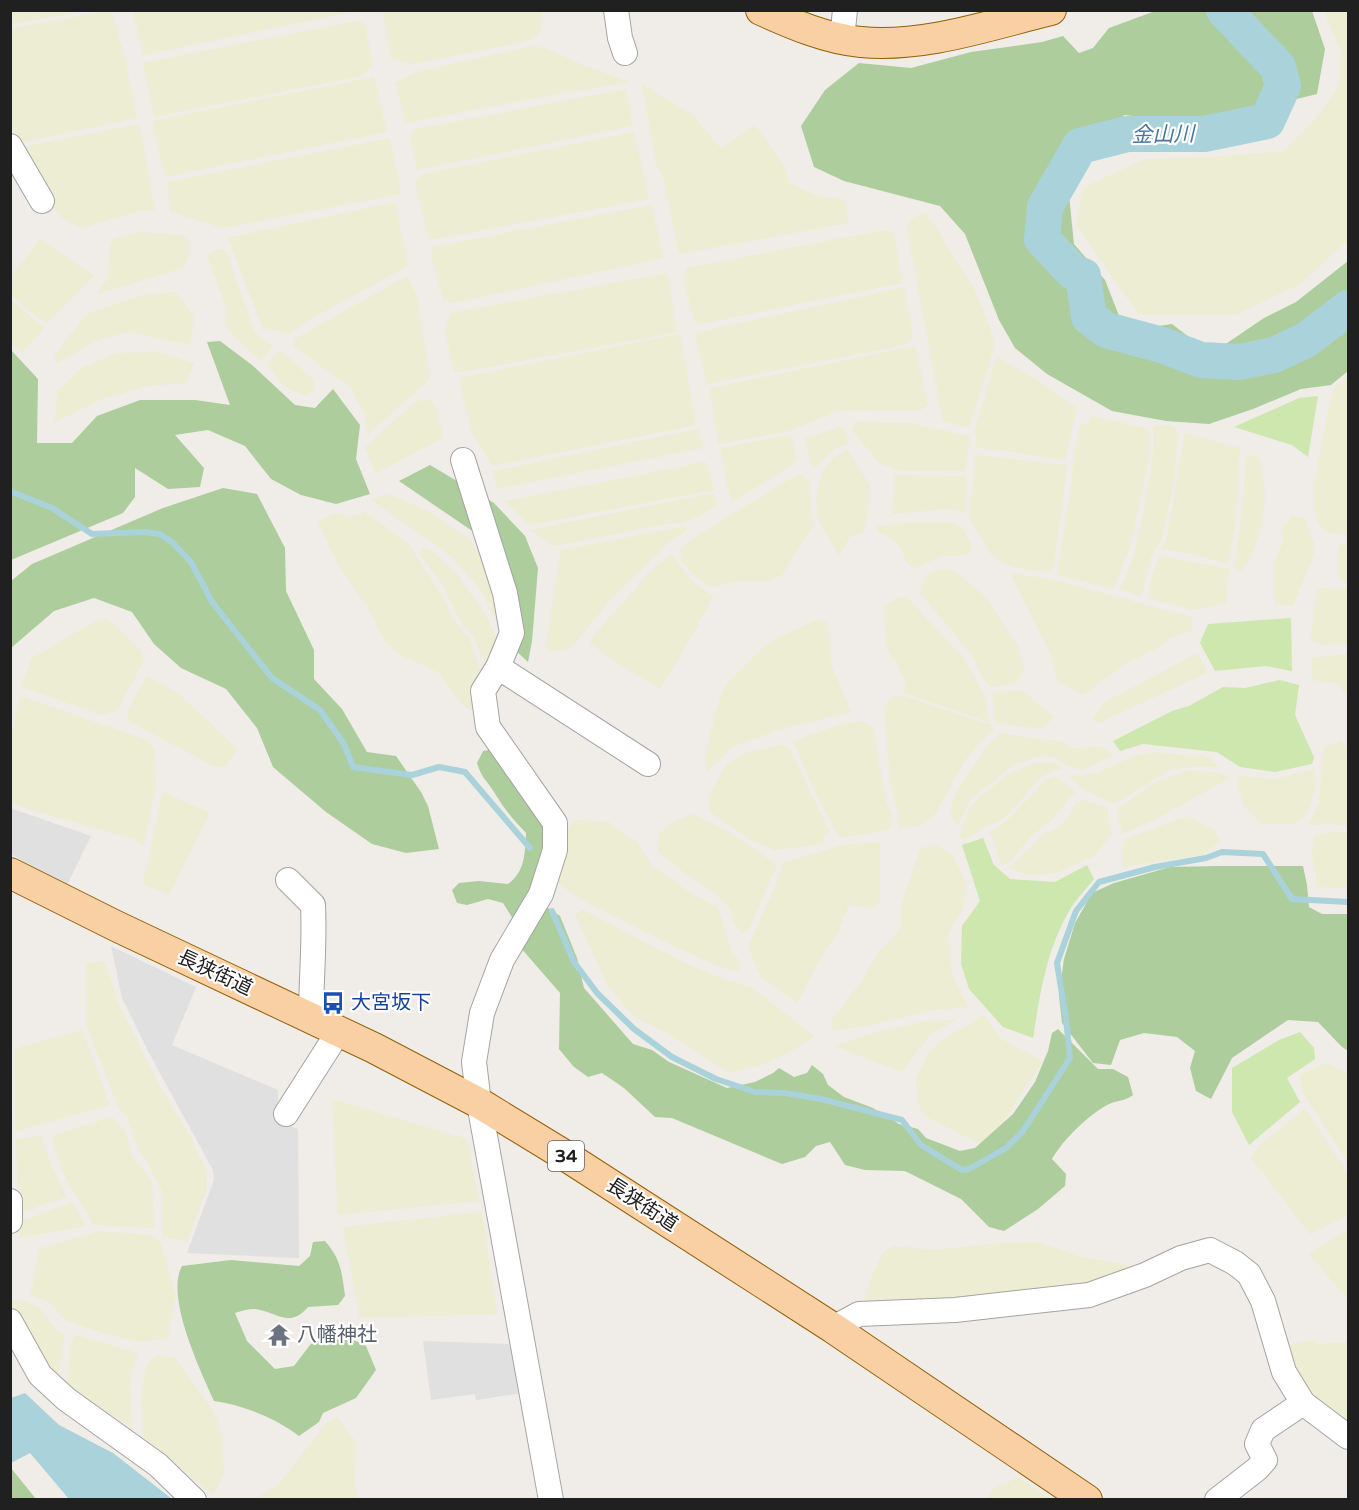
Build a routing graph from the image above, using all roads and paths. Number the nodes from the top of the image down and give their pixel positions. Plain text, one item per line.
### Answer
1 (616, 10) edge
2 (761, 10) edge
3 (1035, 12) edge
4 (844, 25) edge
5 (625, 53) dead end
6 (10, 146) edge
7 (42, 201) dead end
8 (463, 460) dead end
9 (498, 667) junction
10 (648, 764) dead end
11 (10, 873) edge
12 (288, 880) dead end
13 (311, 1018) junction
14 (339, 1031) junction
15 (479, 1103) junction
16 (286, 1114) dead end
17 (10, 1201) edge
18 (10, 1221) edge
19 (10, 1321) edge
20 (833, 1328) junction
21 (1303, 1403) junction
22 (1348, 1437) edge
23 (194, 1500) edge
24 (551, 1500) edge
25 (1087, 1500) edge
26 (1217, 1500) edge

1 - 5 street
2 - 4 main road
3 - 4 main road
6 - 7 street
8 - 9 street
9 - 10 street
9 - 15 street
11 - 13 main road, 長狭街道 / 34
12 - 13 street
13 - 14 main road, 長狭街道 / 34
14 - 15 main road, 長狭街道 / 34
14 - 16 street
15 - 20 main road, 長狭街道 / 34
15 - 24 street
17 - 18 street
19 - 23 street
20 - 21 street
20 - 25 main road, 長狭街道 / 34
21 - 22 street
21 - 26 street

